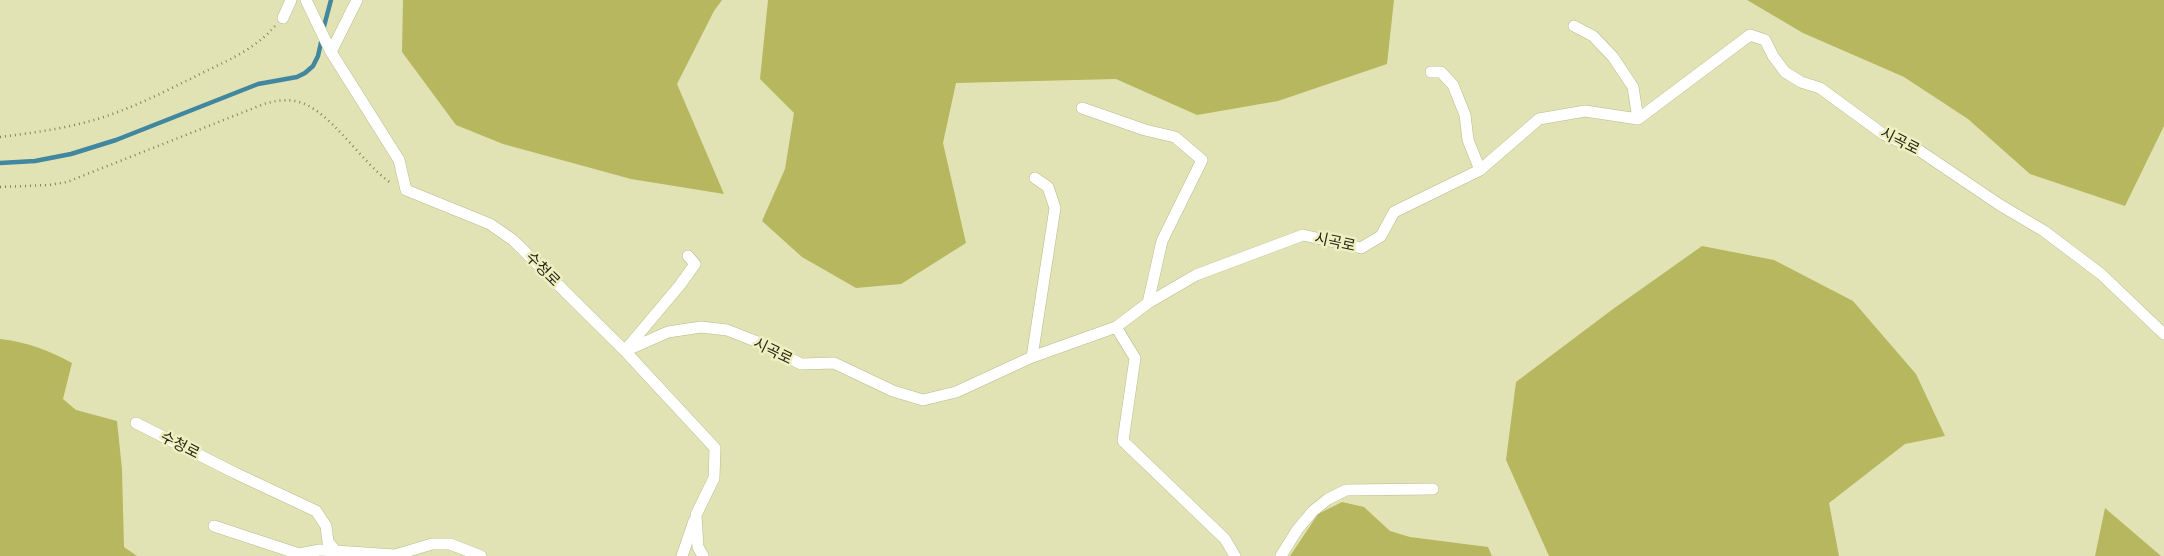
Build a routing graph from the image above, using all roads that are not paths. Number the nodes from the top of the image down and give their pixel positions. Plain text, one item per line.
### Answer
1 (292, 0) edge
2 (306, 0) edge
3 (357, 0) edge
4 (282, 18) road end
5 (1574, 26) dead end
6 (329, 49) junction
7 (1431, 72) dead end
8 (1082, 108) dead end
9 (1638, 119) junction
10 (1480, 170) junction
11 (1035, 178) dead end
12 (688, 256) dead end
13 (1148, 303) junction
14 (1116, 327) junction
15 (2164, 334) edge
16 (624, 351) junction
17 (1032, 357) junction
18 (136, 423) dead end
19 (1433, 489) dead end
20 (696, 514) junction
21 (214, 526) dead end
22 (337, 554) edge
23 (481, 556) edge
24 (682, 556) edge
25 (703, 556) edge
26 (1235, 556) edge
27 (1281, 556) edge

1 - 4 street
2 - 6 street
3 - 6 street
5 - 9 street
6 - 16 street, 수청로
7 - 10 street
8 - 13 street
9 - 10 street, 시곡로
9 - 15 street, 시곡로
10 - 13 street, 시곡로
11 - 17 street
12 - 16 street
13 - 14 street, 시곡로
14 - 17 street, 시곡로
14 - 26 street
16 - 17 street, 시곡로
16 - 20 street, 수청로
18 - 22 street, 수청로
19 - 27 street
20 - 24 street, 수청로
20 - 25 street
21 - 22 street
22 - 23 street

